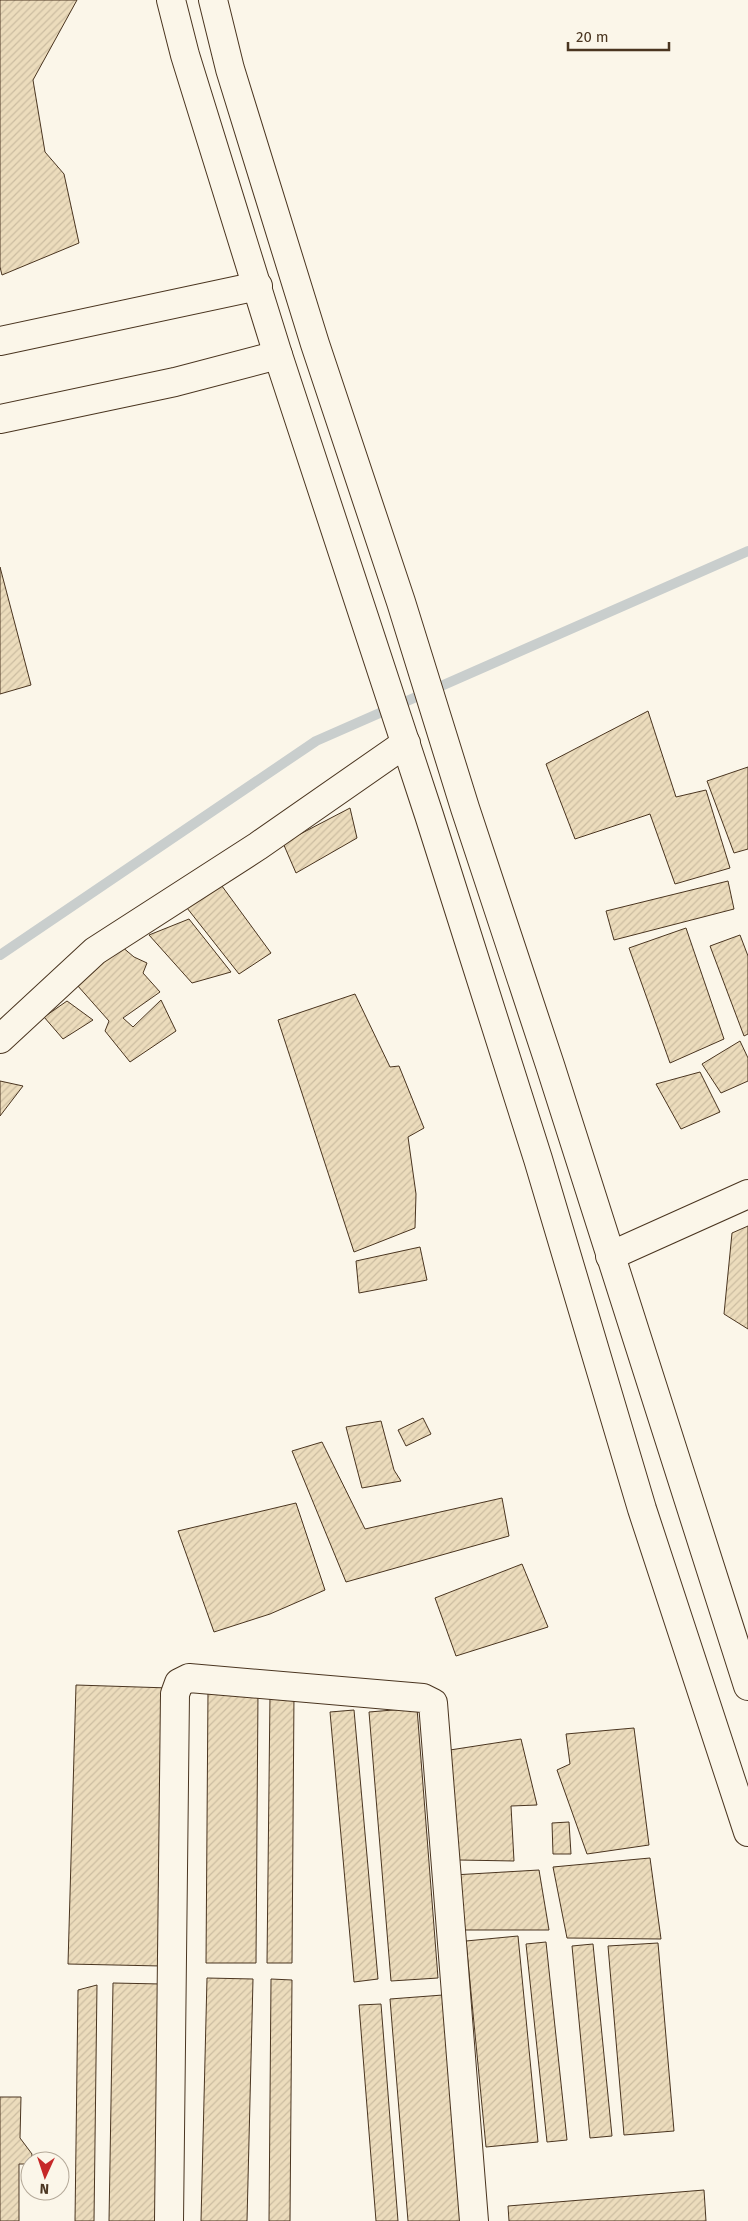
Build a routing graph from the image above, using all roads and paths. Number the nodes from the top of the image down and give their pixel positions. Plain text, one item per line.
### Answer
1 (171, 0) edge
2 (214, 0) edge
3 (258, 286) junction
4 (0, 341) edge
5 (278, 355) junction
6 (0, 419) edge
7 (406, 743) junction
8 (0, 1039) edge
9 (748, 1194) edge
10 (610, 1256) junction
11 (748, 1686) edge
12 (748, 1832) edge
13 (169, 2221) edge
14 (474, 2221) edge

1 - 3 main road
2 - 10 main road
3 - 4 main road
3 - 5 main road
5 - 6 main road
5 - 7 main road
7 - 8 main road
7 - 12 main road
9 - 10 main road
10 - 11 main road
13 - 14 main road

